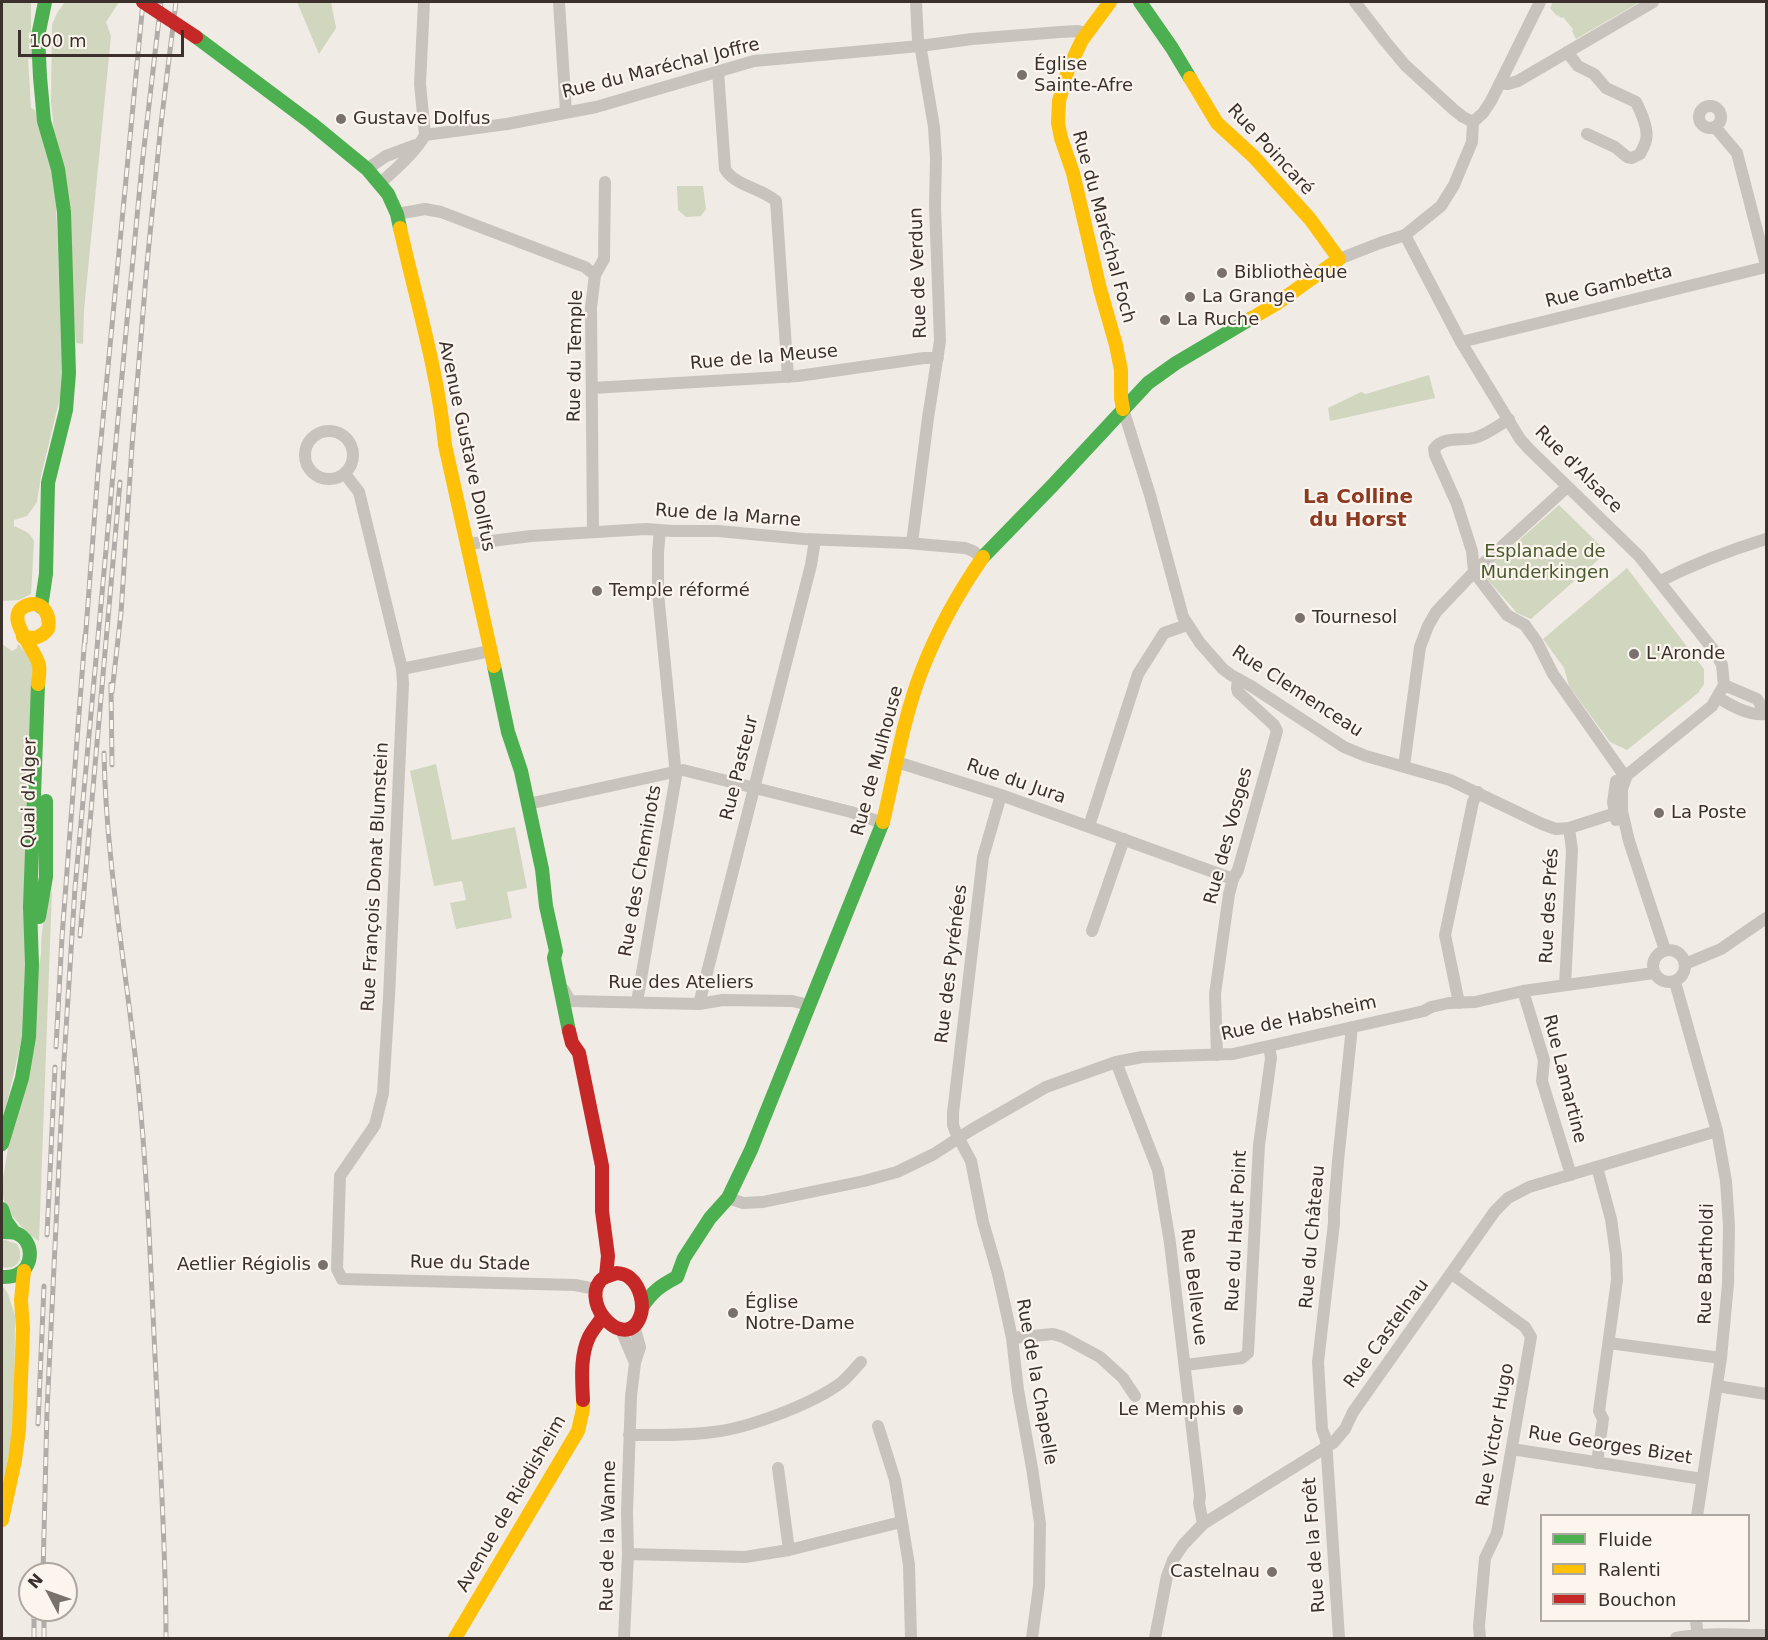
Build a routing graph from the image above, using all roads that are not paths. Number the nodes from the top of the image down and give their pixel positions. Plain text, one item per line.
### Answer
1 (45, 2) edge
2 (143, 2) edge
3 (424, 2) edge
4 (559, 2) edge
5 (916, 2) edge
6 (1110, 2) edge
7 (1140, 2) edge
8 (1355, 2) edge
9 (1540, 2) edge
10 (1653, 2) edge
11 (1086, 33) junction
12 (920, 46) junction
13 (1567, 52) junction
14 (718, 71) junction
15 (1500, 83) junction
16 (566, 112) junction
17 (1473, 122) junction
18 (1715, 127) dead end
19 (1587, 134) dead end
20 (421, 140) junction
21 (367, 169) junction
22 (605, 182) dead end
23 (380, 183) junction
24 (397, 214) junction
25 (1405, 235) junction
26 (1339, 259) junction
27 (1767, 266) edge
28 (595, 275) junction
29 (1461, 342) junction
30 (938, 358) junction
31 (1121, 366) junction
32 (788, 377) junction
33 (1148, 383) junction
34 (592, 388) junction
35 (1123, 409) junction
36 (1509, 419) junction
37 (345, 474) junction
38 (1567, 487) junction
39 (660, 530) junction
40 (593, 532) junction
41 (1767, 539) edge
42 (815, 540) junction
43 (912, 543) junction
44 (468, 544) junction
45 (1472, 551) junction
46 (982, 558) junction
47 (1490, 558) junction
48 (1474, 572) junction
49 (1660, 581) junction
50 (41, 607) junction
51 (8, 622) edge
52 (1187, 625) junction
53 (23, 637) junction
54 (46, 644) junction
55 (490, 651) junction
56 (402, 669) junction
57 (1238, 680) junction
58 (1724, 685) junction
59 (1717, 697) junction
60 (1767, 713) edge
61 (897, 762) junction
62 (1404, 766) junction
63 (675, 772) junction
64 (1624, 775) junction
65 (754, 787) junction
66 (1478, 792) junction
67 (1001, 795) junction
68 (528, 804) junction
69 (1618, 813) junction
70 (883, 823) junction
71 (1089, 826) junction
72 (1569, 828) junction
73 (1124, 839) junction
74 (1233, 879) junction
75 (1767, 918) edge
76 (1092, 931) dead end
77 (1665, 950) junction
78 (556, 951) junction
79 (32, 952) junction
80 (1685, 964) junction
81 (1654, 973) junction
82 (1675, 982) junction
83 (1565, 985) junction
84 (560, 986) junction
85 (1523, 991) junction
86 (574, 1001) junction
87 (637, 1002) junction
88 (1459, 1003) junction
89 (699, 1004) junction
90 (810, 1005) junction
91 (1352, 1028) junction
92 (1269, 1046) junction
93 (579, 1053) junction
94 (1217, 1055) junction
95 (1116, 1062) junction
96 (1717, 1131) junction
97 (959, 1138) junction
98 (2, 1144) edge
99 (1597, 1167) junction
100 (1571, 1175) junction
101 (728, 1198) junction
102 (2, 1209) edge
103 (8, 1232) edge
104 (606, 1232) junction
105 (684, 1258) junction
106 (24, 1271) junction
107 (1452, 1274) junction
108 (606, 1276) junction
109 (2, 1278) edge
110 (630, 1278) junction
111 (342, 1279) joint
112 (596, 1289) junction
113 (21, 1300) junction
114 (642, 1307) junction
115 (603, 1316) junction
116 (623, 1328) junction
117 (1011, 1338) junction
118 (1609, 1343) junction
119 (586, 1348) junction
120 (1721, 1358) junction
121 (861, 1362) dead end
122 (1185, 1365) junction
123 (1717, 1386) junction
124 (1767, 1394) edge
125 (1135, 1396) dead end
126 (878, 1426) dead end
127 (629, 1435) junction
128 (1326, 1449) junction
129 (1512, 1449) junction
130 (1597, 1463) junction
131 (778, 1468) dead end
132 (1702, 1479) junction
133 (1697, 1514) edge
134 (2, 1520) edge
135 (901, 1522) junction
136 (1203, 1524) junction
137 (789, 1550) junction
138 (628, 1554) junction
139 (1696, 1622) edge
140 (1767, 1635) edge
141 (1698, 1637) edge
142 (455, 1638) edge
143 (624, 1638) edge
144 (911, 1638) edge
145 (1032, 1638) edge
146 (1155, 1638) edge
147 (1339, 1638) edge
148 (1480, 1638) edge
149 (1676, 1638) edge

1 - 50 main road
2 - 21 main road, Avenue Gustave Dollfus, bridge
3 - 20 street
4 - 16 street
5 - 12 street, Rue de Verdun
6 - 11 main road, Rue du Maréchal Foch
7 - 26 main road, Rue Poincaré
8 - 17 street
9 - 15 street
10 - 13 street
11 - 12 street, Rue du Maréchal Joffre
11 - 31 main road, Rue du Maréchal Foch
12 - 14 street, Rue du Maréchal Joffre
12 - 30 street, Rue de Verdun
13 - 15 street
13 - 19 street
14 - 16 street, Rue du Maréchal Joffre
14 - 32 street
15 - 17 street
16 - 20 street, Rue du Maréchal Joffre
17 - 25 street
18 - 27 street
20 - 21 street, Rue du Maréchal Joffre
20 - 23 street
21 - 23 main road, Avenue Gustave Dollfus
22 - 28 street, Rue du Temple
23 - 24 main road, Avenue Gustave Dollfus
24 - 28 street
24 - 44 main road, Avenue Gustave Dollfus
25 - 26 street
25 - 29 street, Rue d'Alsace
26 - 33 main road, Rue de Mulhouse
27 - 29 street, Rue Gambetta
28 - 34 street, Rue du Temple
29 - 36 street, Rue d'Alsace
30 - 32 street, Rue de la Meuse
30 - 43 street, Rue de Verdun
31 - 33 main road
31 - 35 main road, Rue du Maréchal Foch
32 - 34 street, Rue de la Meuse
33 - 35 main road, Rue de Mulhouse
34 - 40 street, Rue du Temple
35 - 46 main road, Rue de Mulhouse
35 - 52 street, Rue Clemenceau
36 - 38 street, Rue d'Alsace
36 - 45 street
37 - 37 street
37 - 56 street, Rue François Donat Blumstein
38 - 47 street
38 - 49 street, Rue d'Alsace
39 - 40 street, Rue de la Marne
39 - 42 street, Rue de la Marne
39 - 63 street, Rue des Cheminots
40 - 44 street, Rue de la Marne
41 - 49 street
42 - 43 street, Rue de la Marne
42 - 65 street, Rue Pasteur
43 - 46 street, Rue de la Marne
44 - 55 main road, Avenue Gustave Dollfus
45 - 47 street
45 - 48 street
46 - 61 main road, Rue de Mulhouse
47 - 48 street
48 - 62 street
48 - 64 street
49 - 58 street, Rue d'Alsace
50 - 51 main road
50 - 54 main road, Quai d'Alger
51 - 53 main road, Quai d'Alger
52 - 57 street, Rue Clemenceau
52 - 71 street
53 - 54 main road
53 - 79 main road, Quai d'Alger
54 - 79 main road, Quai d'Alger
55 - 56 street
55 - 68 main road, Avenue Gustave Dollfus
56 - 111 street, Rue François Donat Blumstein
57 - 62 street, Rue Clemenceau
57 - 74 street, Rue des Vosges
58 - 59 street
58 - 60 street
59 - 60 street
59 - 64 street
61 - 67 street, Rue du Jura
61 - 70 main road, Rue de Mulhouse
62 - 66 street, Rue Clemenceau
63 - 65 street
63 - 68 street
63 - 87 street, Rue des Cheminots
64 - 69 street
65 - 70 street
65 - 89 street, Rue Pasteur
66 - 72 street, Rue Clemenceau
66 - 88 street
67 - 71 street, Rue du Jura
67 - 97 street, Rue des Pyrénées
68 - 78 main road, Avenue Gustave Dollfus
69 - 72 street, Rue Clemenceau
69 - 77 street
70 - 90 main road, Rue de Mulhouse
71 - 73 street, Rue du Jura
72 - 83 street, Rue des Prés
73 - 74 street, Rue du Jura
73 - 76 street
74 - 94 street, Rue des Vosges
75 - 80 street
77 - 80 street
77 - 81 street
78 - 84 main road, Avenue Gustave Dollfus
78 - 86 main road, Avenue Gustave Dollfus
79 - 98 main road, Quai d'Alger
80 - 82 street
81 - 82 street
81 - 83 street, Rue de Habsheim
82 - 96 street, Rue Bartholdi
83 - 85 street, Rue de Habsheim
84 - 86 street
84 - 93 main road, Avenue Gustave Dollfus
85 - 88 street, Rue de Habsheim
85 - 100 street, Rue Lamartine
86 - 87 street, Rue des Ateliers
86 - 93 main road, Avenue Gustave Dollfus
87 - 89 street, Rue des Ateliers
88 - 91 street, Rue de Habsheim
89 - 90 street, Rue des Ateliers
90 - 101 main road, Rue de Mulhouse
91 - 92 street, Rue de Habsheim
91 - 128 street, Rue du Château
92 - 94 street, Rue de Habsheim
92 - 122 street, Rue du Haut Point
93 - 104 main road, Avenue Gustave Dollfus
94 - 95 street, Rue de Habsheim
95 - 97 street, Rue de Habsheim
95 - 122 street, Rue Bellevue
96 - 99 street, Rue Castelnau
96 - 120 street, Rue Bartholdi
97 - 101 street, Rue de Habsheim
97 - 117 street, Rue de la Chapelle
99 - 100 street, Rue Castelnau
99 - 118 street
100 - 107 street, Rue Castelnau
101 - 105 main road, Rue de Mulhouse
102 - 103 main road
103 - 106 main road
104 - 108 main road, Avenue Gustave Dollfus
104 - 110 main road, Avenue Gustave Dollfus
105 - 110 main road, Rue de Mulhouse
105 - 114 main road, Rue de Mulhouse
106 - 109 main road
106 - 113 main road
107 - 128 street, Rue Castelnau
107 - 129 street, Rue Victor Hugo
108 - 110 main road
108 - 112 main road
109 - 113 main road
110 - 114 main road
111 - 112 street, Rue du Stade
112 - 115 main road
113 - 134 main road
114 - 116 main road
115 - 116 main road
115 - 119 main road, Avenue de Riedisheim
116 - 119 main road
116 - 127 street, Rue de la Wanne
117 - 125 street
117 - 145 street, Rue de la Chapelle
118 - 120 street
118 - 130 street
119 - 142 main road, Avenue de Riedisheim
120 - 123 street, Rue Bartholdi
121 - 127 street, Rue de la Wanne
122 - 136 street, Rue Bellevue
123 - 124 street
123 - 132 street, Rue Bartholdi
126 - 135 street
127 - 138 street, Rue de la Wanne
128 - 136 street, Rue Castelnau
128 - 147 street, Rue de la Forêt
129 - 130 street, Rue Georges Bizet
129 - 148 street, Rue Victor Hugo
130 - 132 street, Rue Georges Bizet
131 - 137 street
132 - 133 street, Rue Bartholdi
135 - 137 street
135 - 144 street
136 - 146 street, Rue Castelnau
137 - 138 street
138 - 143 street, Rue de la Wanne
139 - 141 street
140 - 141 street
141 - 149 street

